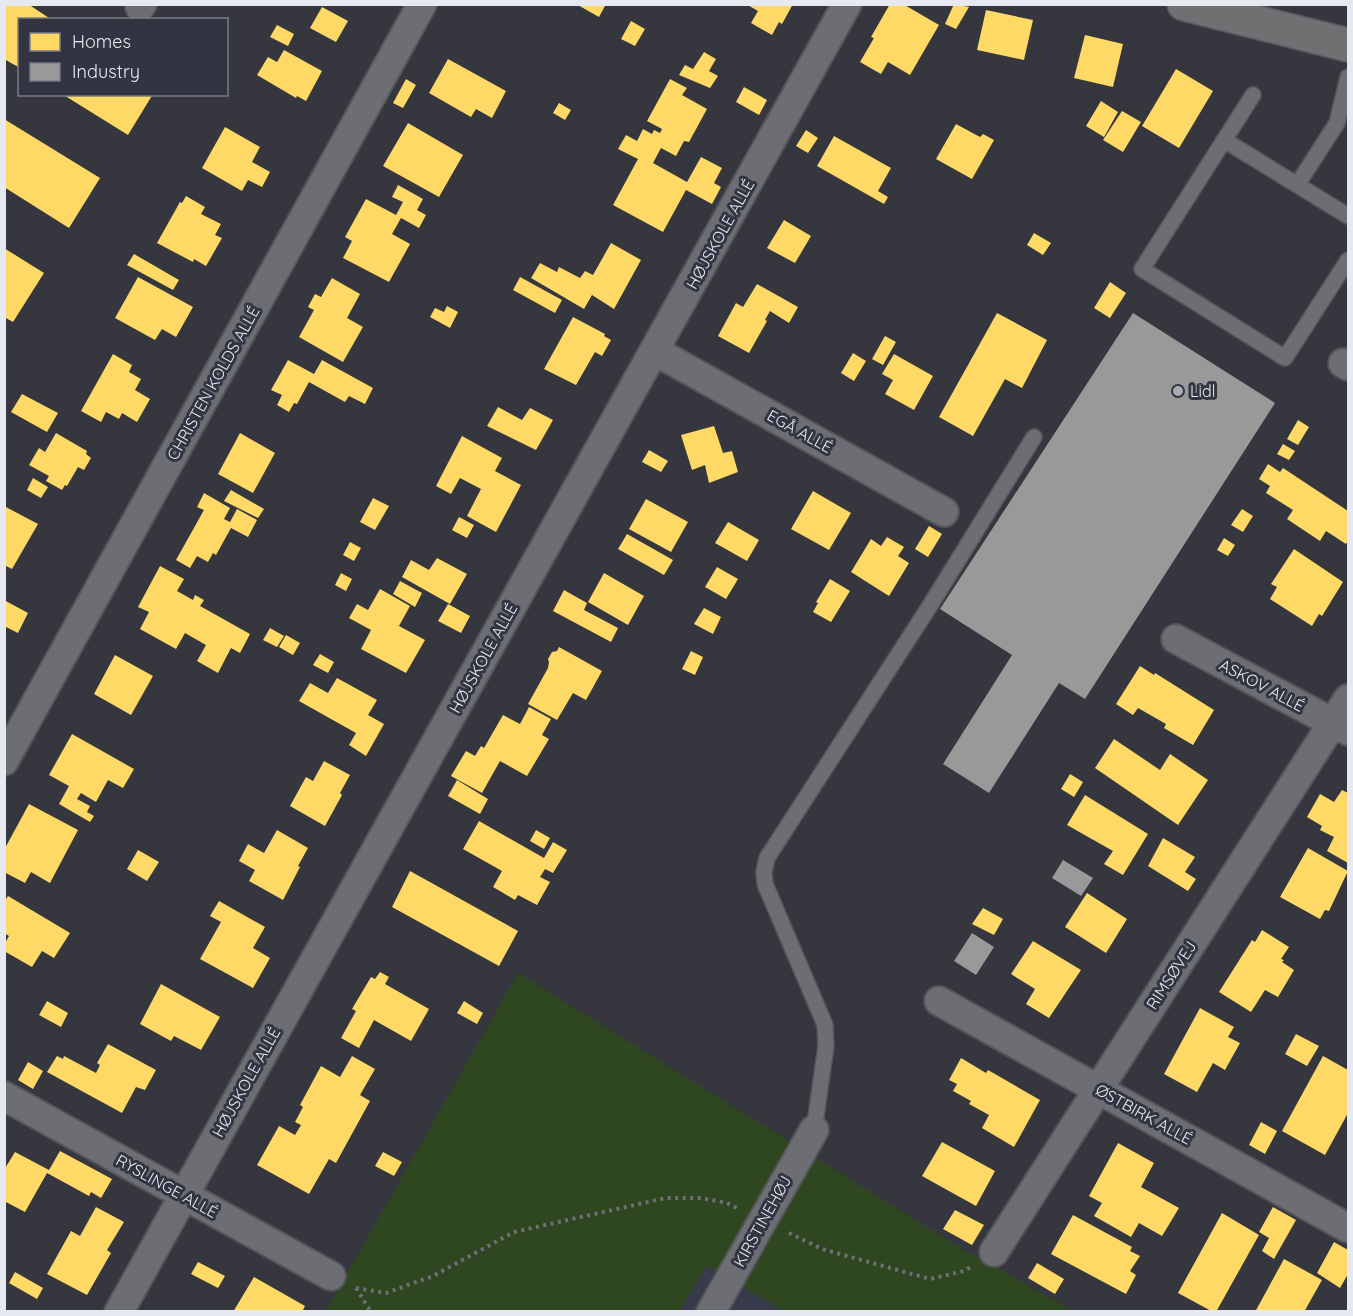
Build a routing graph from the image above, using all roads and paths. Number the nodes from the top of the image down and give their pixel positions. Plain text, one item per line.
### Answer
1 (422, 4) edge
2 (847, 4) edge
3 (1184, 4) edge
4 (1348, 45) edge
5 (1348, 77) edge
6 (1253, 95) dead end
7 (1224, 140) junction
8 (1297, 185) junction
9 (1348, 216) edge
10 (1348, 260) edge
11 (655, 351) junction
12 (1034, 437) dead end
13 (944, 512) dead end
14 (1176, 639) dead end
15 (1348, 699) edge
16 (1341, 727) edge
17 (4, 761) edge
18 (939, 1001) dead end
19 (1098, 1089) junction
20 (4, 1096) edge
21 (814, 1130) joint
22 (182, 1195) junction
23 (762, 1221) junction
24 (1348, 1228) edge
25 (994, 1252) joint
26 (343, 1282) junction
27 (119, 1311) edge
28 (371, 1311) edge
29 (711, 1311) edge

1 - 17 street, CHRISTEN KOLDS ALLÉ
2 - 11 street, HØJSKOLE ALLÉ
3 - 4 street
5 - 8 lane
6 - 7 lane
7 - 8 lane
7 - 10 lane
8 - 9 lane
11 - 13 street, EGÅ ALLÉ
11 - 22 street, HØJSKOLE ALLÉ
12 - 21 lane
14 - 16 street, ASKOV ALLÉ
15 - 16 street, RIMSØVEJ
16 - 19 street, RIMSØVEJ
18 - 19 street, ØSTBIRK ALLÉ
19 - 24 street, ØSTBIRK ALLÉ
19 - 25 street, RIMSØVEJ
20 - 22 street, RYSLINGE ALLÉ
21 - 23 street, KIRSTINEHØJ
22 - 26 street, RYSLINGE ALLÉ
22 - 27 street, HØJSKOLE ALLÉ
23 - 25 path
23 - 26 path
23 - 29 street, KIRSTINEHØJ
26 - 28 path

